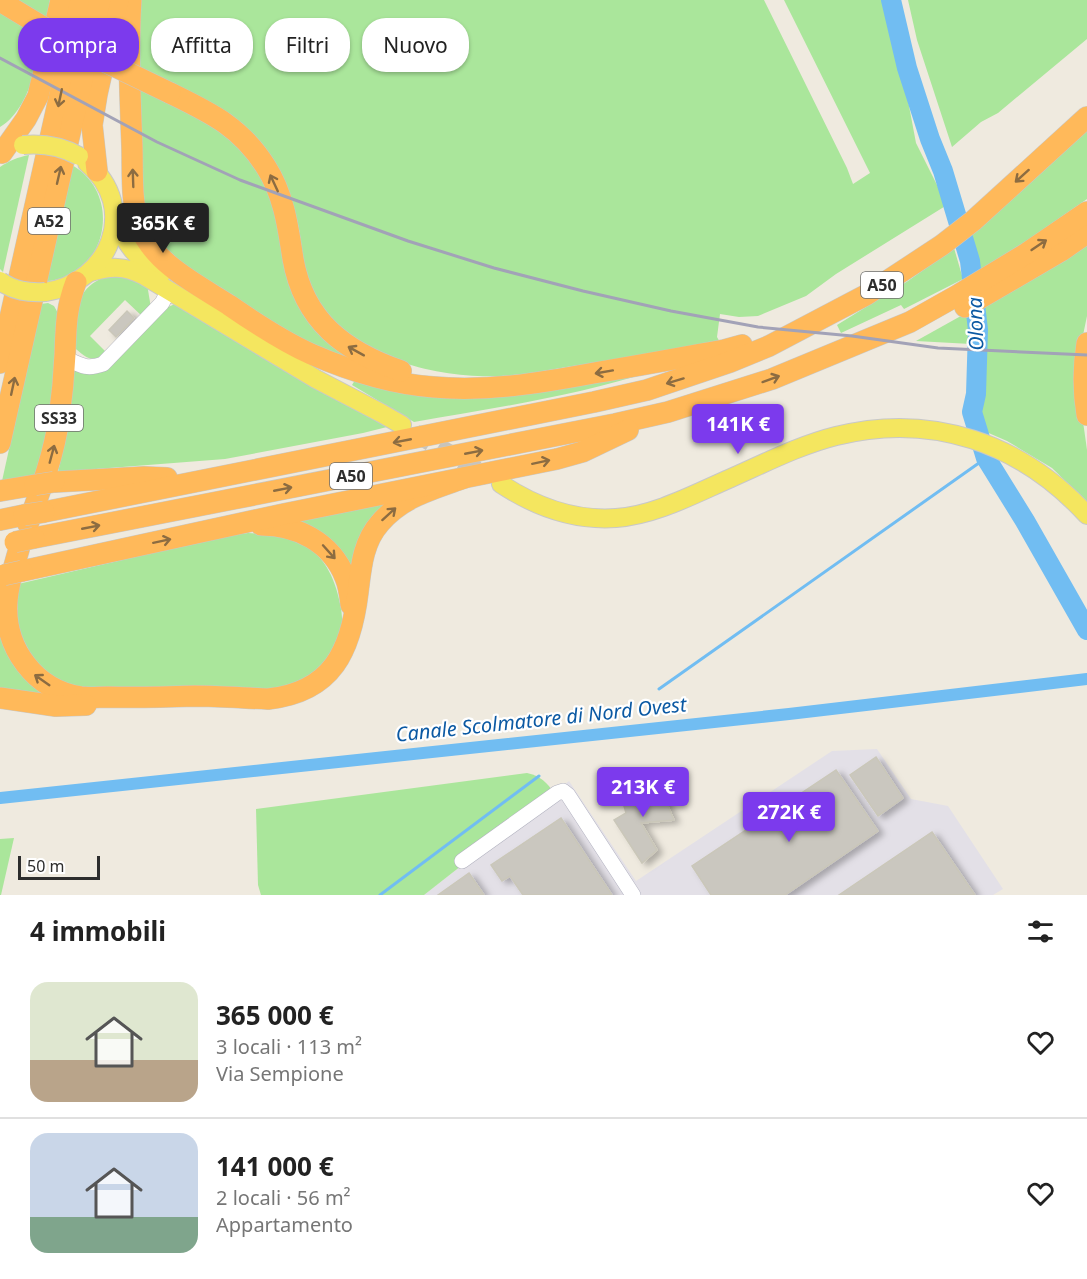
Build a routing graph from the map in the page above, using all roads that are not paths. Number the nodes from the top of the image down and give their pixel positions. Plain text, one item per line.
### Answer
1 (61, 0) edge
2 (81, 0) edge
3 (100, 0) edge
4 (118, 0) edge
5 (131, 0) edge
6 (0, 1) edge
7 (1087, 111) edge
8 (1087, 117) edge
9 (1065, 137) junction
10 (1, 148) edge
11 (96, 171) junction
12 (1087, 212) edge
13 (114, 220) junction
14 (1087, 233) edge
15 (84, 277) junction
16 (0, 281) edge
17 (990, 284) junction
18 (169, 290) junction
19 (201, 298) junction
20 (819, 320) junction
21 (258, 324) junction
22 (1087, 343) edge
23 (65, 358) junction
24 (0, 363) edge
25 (449, 388) junction
26 (668, 412) junction
27 (381, 413) junction
28 (1087, 415) edge
29 (402, 426) tunnel mouth
30 (0, 443) edge
31 (464, 478) junction
32 (201, 480) junction
33 (501, 484) tunnel mouth
34 (0, 491) edge
35 (1087, 515) edge
36 (0, 520) edge
37 (195, 534) junction
38 (17, 544) edge
39 (9, 574) edge
40 (0, 597) edge
41 (352, 626) junction
42 (0, 698) edge
43 (139, 698) junction
44 (462, 861) dead end
45 (633, 895) edge

1 - 10 highway
2 -> 24 highway, A52
30 -> 3 highway, A52
4 - 11 highway
21 -> 5 highway
25 -> 6 highway, bridge
7 - 9 highway
8 - 9 highway, A50
9 -> 20 highway, A50
10 - 11 main road, SS33, bridge
11 - 13 main road, SS33
17 -> 12 highway
13 - 15 main road, SS33
13 - 19 main road
14 - 17 highway
15 - 16 main road, bridge
15 - 18 main road
15 - 23 highway, SS33
26 -> 17 highway, A50
18 - 23 lane
18 - 27 main road
19 - 21 main road
19 - 27 main road
20 -> 25 highway
20 -> 32 highway, A50
21 - 25 highway
22 - 28 highway
38 -> 23 highway, SS33
31 -> 26 highway
38 -> 26 highway, A50
27 - 29 main road
31 - 37 highway
41 -> 31 highway
32 - 34 highway
32 - 36 highway, A50
33 - 35 main road
39 -> 37 highway
37 -> 41 highway
38 - 40 highway, SS33
43 -> 38 highway
41 - 43 highway
42 - 43 highway
44 - 45 lane

